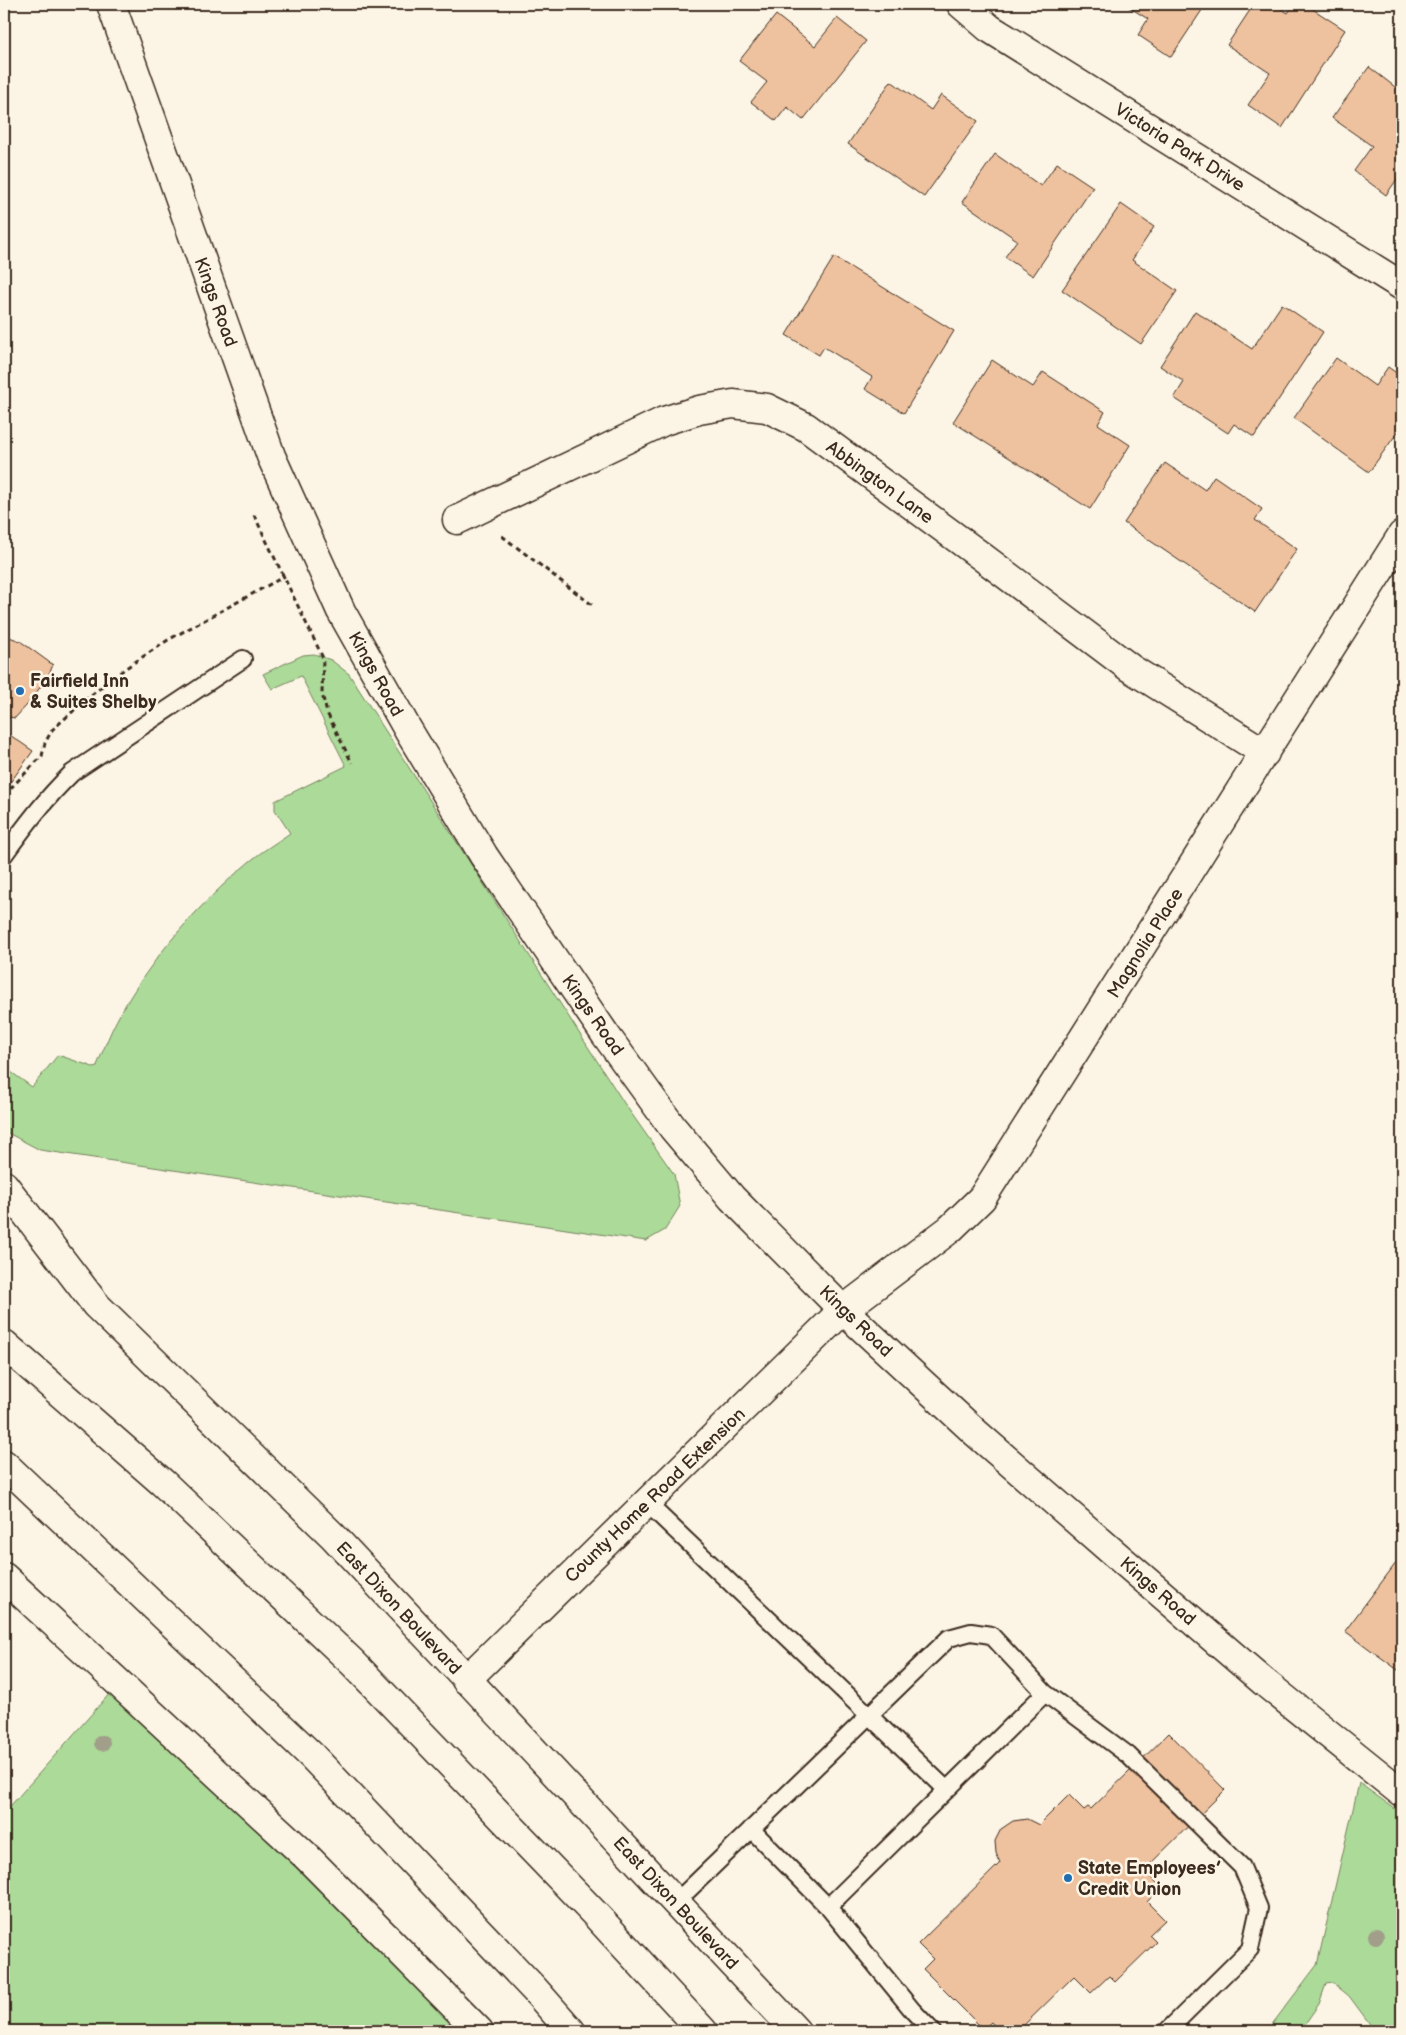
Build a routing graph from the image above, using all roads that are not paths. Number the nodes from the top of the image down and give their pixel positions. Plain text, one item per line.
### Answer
1 (112, 4) edge
2 (961, 4) edge
3 (1402, 286) edge
4 (465, 517) road end
5 (1402, 535) edge
6 (243, 659) dead end
7 (1265, 753) junction
8 (4, 855) edge
9 (4, 1185) edge
10 (843, 1310) junction
11 (4, 1344) edge
12 (4, 1464) edge
13 (647, 1503) junction
14 (4, 1577) edge
15 (466, 1680) junction
16 (1044, 1693) junction
17 (869, 1715) junction
18 (947, 1790) junction
19 (1402, 1793) edge
20 (752, 1829) junction
21 (676, 1902) junction
22 (828, 1907) junction
23 (479, 2031) edge
24 (571, 2031) edge
25 (703, 2031) edge
26 (796, 2031) edge
27 (932, 2031) edge
28 (1167, 2031) edge

1 - 10 main road, Kings Road
2 - 3 main road, Victoria Park Drive
4 - 7 main road, Abbington Lane
5 - 7 main road, Magnolia Place
6 - 8 lane
7 - 10 main road, Magnolia Place
9 - 15 main road, East Dixon Boulevard
10 - 13 main road, County Home Road Extension
10 - 19 main road, Kings Road
11 - 25 main road
12 - 24 main road
13 - 15 main road, County Home Road Extension
13 - 17 lane
14 - 23 main road
15 - 21 main road, East Dixon Boulevard
16 - 17 lane
16 - 18 lane
16 - 28 lane
17 - 18 lane
17 - 20 lane
18 - 22 lane
20 - 21 lane
20 - 22 lane
21 - 26 main road, East Dixon Boulevard
22 - 27 lane

